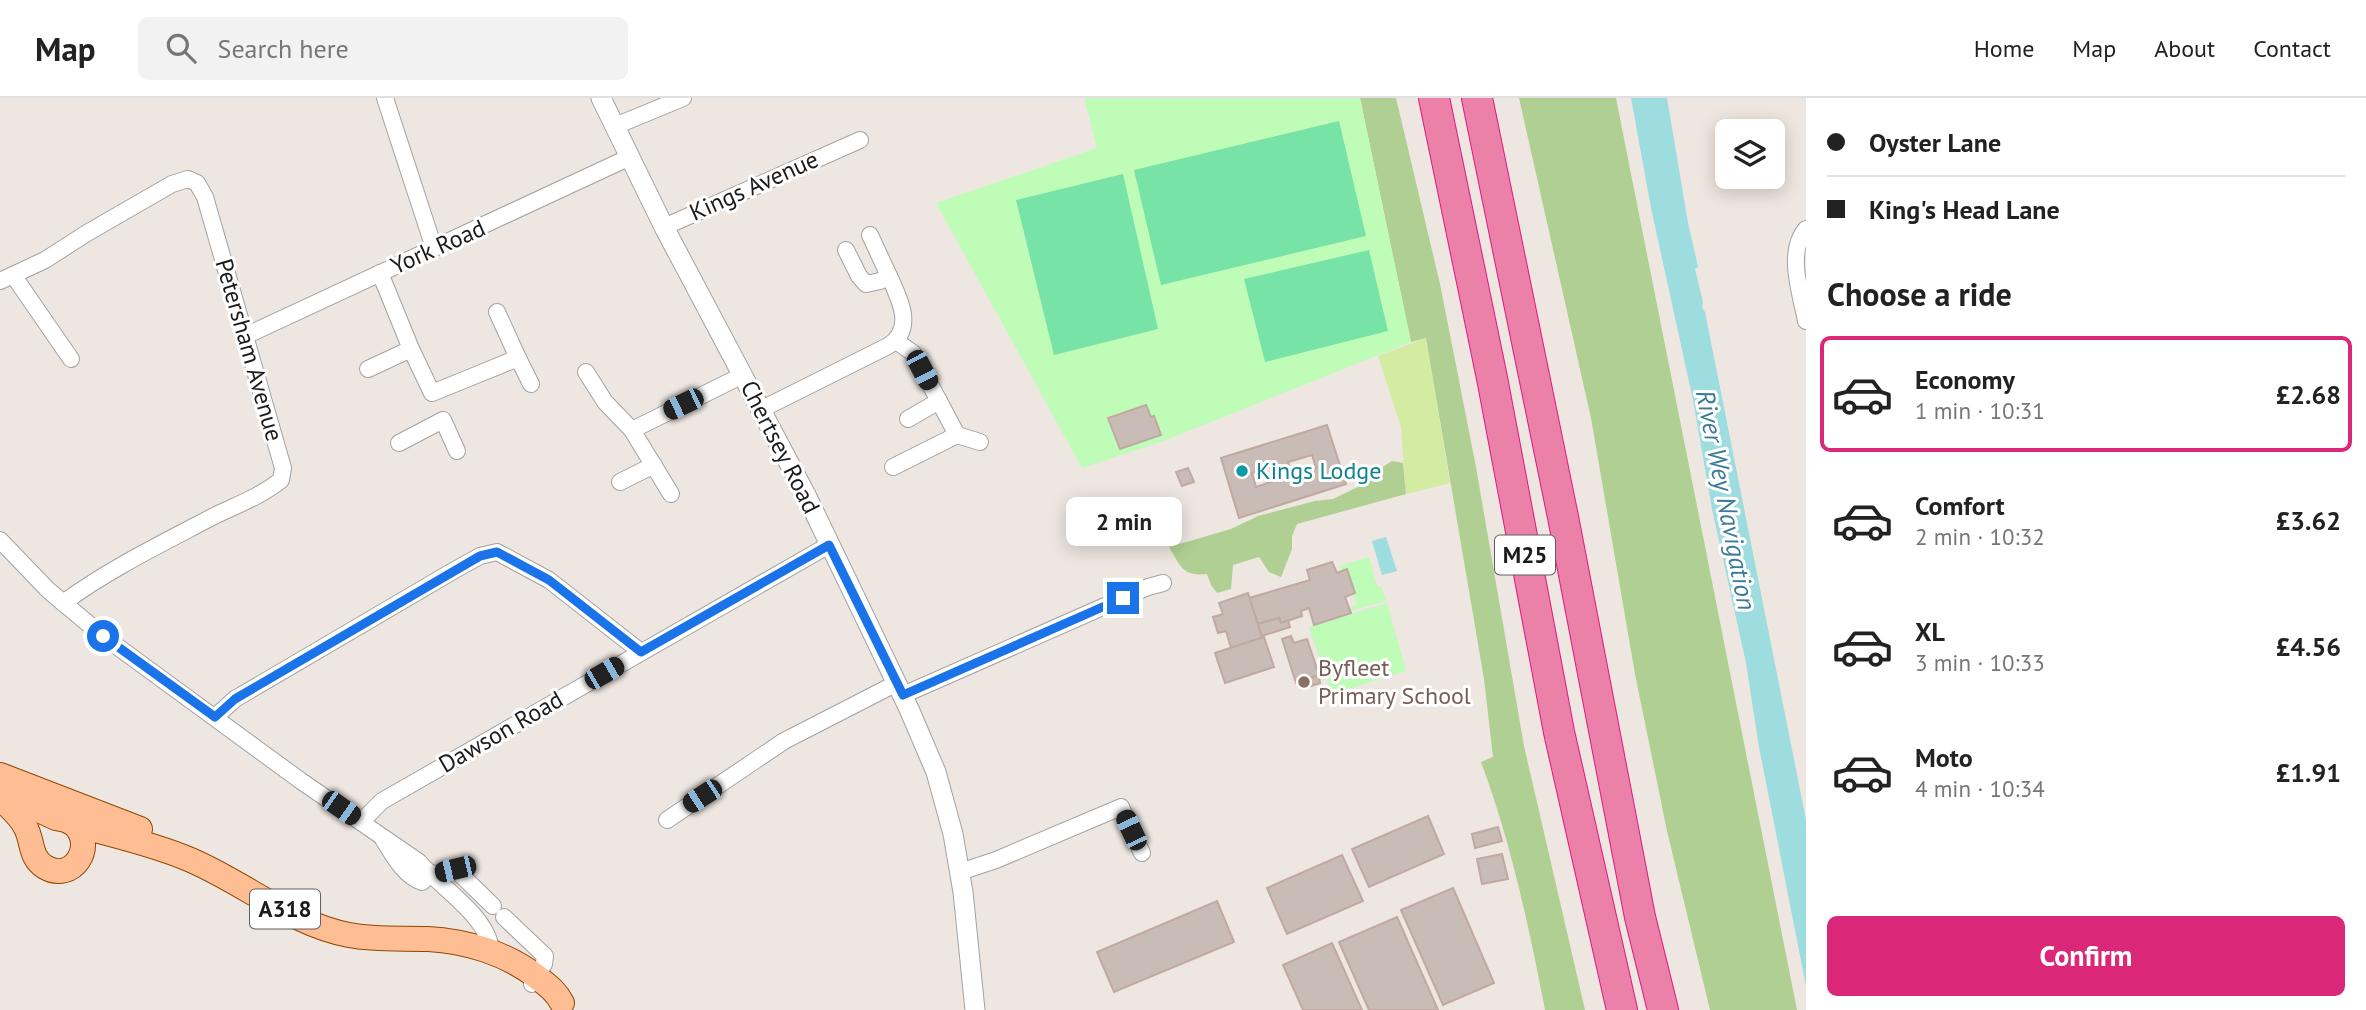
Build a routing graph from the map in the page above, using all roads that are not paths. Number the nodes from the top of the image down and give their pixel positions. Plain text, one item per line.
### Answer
1 (385, 98) edge
2 (601, 98) edge
3 (683, 98) edge
4 (1434, 98) edge
5 (1477, 98) edge
6 (615, 126) junction
7 (631, 157) junction
8 (852, 162) dead end
9 (664, 227) junction
10 (1806, 229) edge
11 (870, 235) dead end
12 (434, 248) junction
13 (846, 250) dead end
14 (380, 273) junction
15 (889, 276) junction
16 (6, 278) edge
17 (497, 312) dead end
18 (1805, 312) edge
19 (245, 336) junction
20 (896, 341) junction
21 (411, 349) junction
22 (518, 358) junction
23 (71, 359) dead end
24 (368, 369) dead end
25 (586, 372) dead end
26 (743, 375) junction
27 (531, 384) dead end
28 (432, 393) junction
29 (939, 401) junction
30 (762, 409) junction
31 (908, 419) dead end
32 (443, 420) junction
33 (632, 430) junction
34 (957, 435) junction
35 (980, 442) dead end
36 (400, 443) dead end
37 (457, 451) dead end
38 (654, 465) junction
39 (893, 467) dead end
40 (620, 482) dead end
41 (671, 494) dead end
42 (0, 540) edge
43 (829, 545) junction
44 (1163, 583) dead end
45 (63, 603) junction
46 (641, 652) junction
47 (900, 689) junction
48 (215, 717) junction
49 (0, 775) edge
50 (0, 792) edge
51 (0, 799) edge
52 (667, 820) dead end
53 (65, 821) junction
54 (360, 822) junction
55 (32, 842) junction
56 (160, 849) junction
57 (1142, 853) dead end
58 (82, 854) junction
59 (186, 858) junction
60 (960, 872) junction
61 (430, 875) junction
62 (391, 940) junction
63 (491, 951) junction
64 (526, 979) junction
65 (567, 1006) edge
66 (975, 1010) edge
67 (1622, 1010) edge
68 (1663, 1010) edge

1 - 12 street
2 - 6 street, Chertsey Road
3 - 6 street
4 - 67 highway, M25
5 - 68 highway, M25
6 - 7 street, Chertsey Road
7 - 9 street, Chertsey Road
7 - 12 street, York Road
8 - 9 street, Kings Avenue
9 - 26 street, Chertsey Road
10 - 18 street
11 - 15 street
12 - 14 street, York Road
13 - 15 street
14 - 19 street, York Road
14 - 21 street
15 - 20 street
16 - 19 street, Petersham Avenue
16 - 23 street, Petersham Avenue
17 - 22 street
19 - 45 street, Petersham Avenue
20 - 29 street
20 - 30 street
21 - 24 street
21 - 28 street
22 - 27 street
22 - 28 street
25 - 33 street
26 - 30 street, Chertsey Road
26 - 33 street
28 - 32 street
29 - 31 street
29 - 34 street
30 - 43 street, Chertsey Road
32 - 36 street
32 - 37 street
33 - 38 street
34 - 35 street
34 - 39 street
38 - 40 street
38 - 41 street
42 - 45 street
43 - 46 street, Dawson Road
43 - 47 street, Chertsey Road
44 - 47 street
45 - 48 street
46 - 48 street
46 - 54 street, Dawson Road
47 - 52 street
47 - 60 street, Chertsey Road
48 - 54 street
49 - 59 main road, A318
50 - 53 main road, A318
51 - 55 main road, A318
53 - 55 main road
53 - 56 main road, A318
53 - 58 main road
54 - 61 street
55 - 58 main road, A318
56 - 58 main road, A318
56 - 59 main road, A318
57 - 60 street
59 - 62 main road, A318
60 - 66 street, Chertsey Road
61 - 63 street
61 - 64 street
62 - 63 main road, A318
62 - 64 main road, A318
63 - 64 main road, A318
64 - 65 main road, A318

